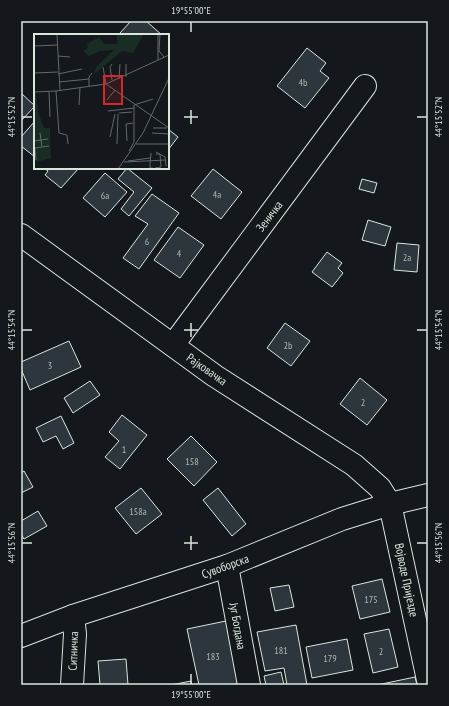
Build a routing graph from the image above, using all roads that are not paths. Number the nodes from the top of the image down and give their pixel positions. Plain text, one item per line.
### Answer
1 (365, 86) dead end
2 (21, 235) edge
3 (173, 345) junction
4 (428, 495) edge
5 (390, 504) junction
6 (227, 566) junction
7 (73, 616) junction
8 (21, 636) edge
9 (428, 680) edge
10 (72, 685) edge
11 (249, 685) edge

1 - 3 main road, Зеничка
2 - 3 main road, Рајковачка
3 - 5 main road, Рајковачка
4 - 5 main road, Сувоборска
5 - 6 main road, Сувоборска
5 - 9 main road, Војводе Пријезде
6 - 7 main road, Сувоборска
6 - 11 main road, Југ Богдана
7 - 8 main road, Сувоборска
7 - 10 main road, Ситничка

